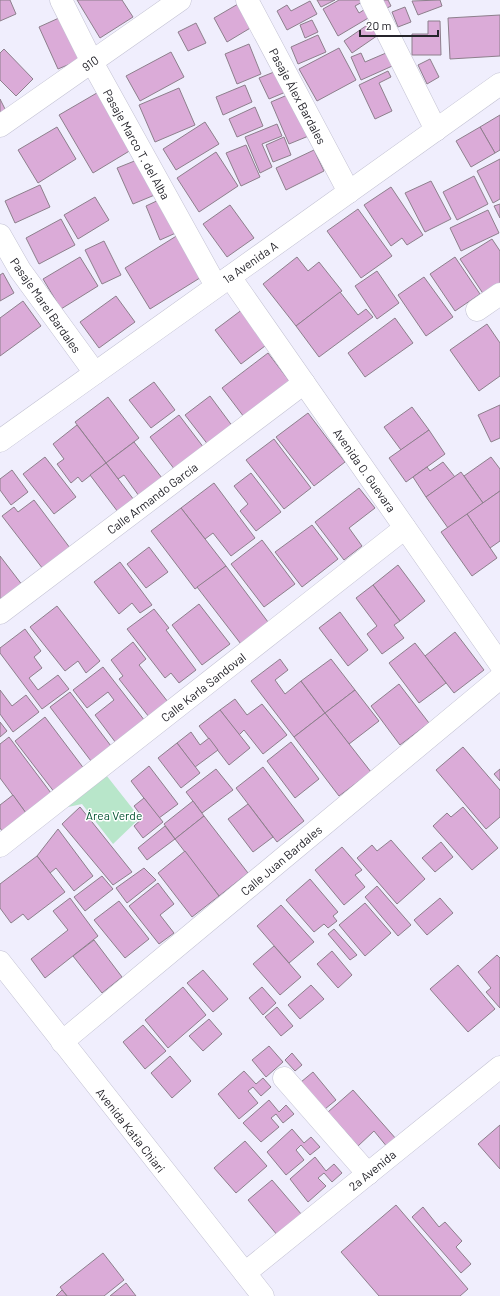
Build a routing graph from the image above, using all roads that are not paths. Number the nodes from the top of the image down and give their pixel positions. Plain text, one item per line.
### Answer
1 (61, 0) edge
2 (180, 0) edge
3 (247, 0) edge
4 (371, 0) edge
5 (92, 62) junction
6 (500, 84) edge
7 (0, 126) edge
8 (436, 130) junction
9 (349, 192) junction
10 (0, 235) edge
11 (223, 282) junction
12 (500, 294) edge
13 (477, 310) dead end
14 (95, 373) junction
15 (304, 383) junction
16 (0, 441) edge
17 (405, 528) junction
18 (0, 613) edge
19 (500, 664) edge
20 (500, 678) edge
21 (0, 846) edge
22 (0, 962) edge
23 (62, 1042) junction
24 (500, 1067) edge
25 (284, 1078) dead end
26 (368, 1174) junction
27 (245, 1274) junction
28 (263, 1296) edge

1 - 5 street, Pasaje Marco T. del Alba
2 - 5 street, 910
3 - 9 street, Pasaje Álex Bardales
4 - 8 street
5 - 7 street, 910
5 - 11 street, Pasaje Marco T. del Alba
6 - 8 street, 1a Avenida A
8 - 9 street, 1a Avenida A
9 - 11 street, 1a Avenida A
10 - 14 street, Pasaje Marel Bardales
11 - 14 street, 1a Avenida A
11 - 15 street, Avenida O. Guevara
12 - 13 street
14 - 16 street, 1a Avenida A
15 - 17 street, Avenida O. Guevara
15 - 18 street, Calle Armando García
17 - 19 street, Avenida O. Guevara
17 - 21 street, Calle Karla Sandoval
20 - 23 street, Calle Juan Bardales
22 - 23 street, Avenida Katia Chiari
23 - 27 street, Avenida Katia Chiari
24 - 26 street, 2a Avenida
25 - 26 street
26 - 27 street, 2a Avenida
27 - 28 street, Avenida Katia Chiari

